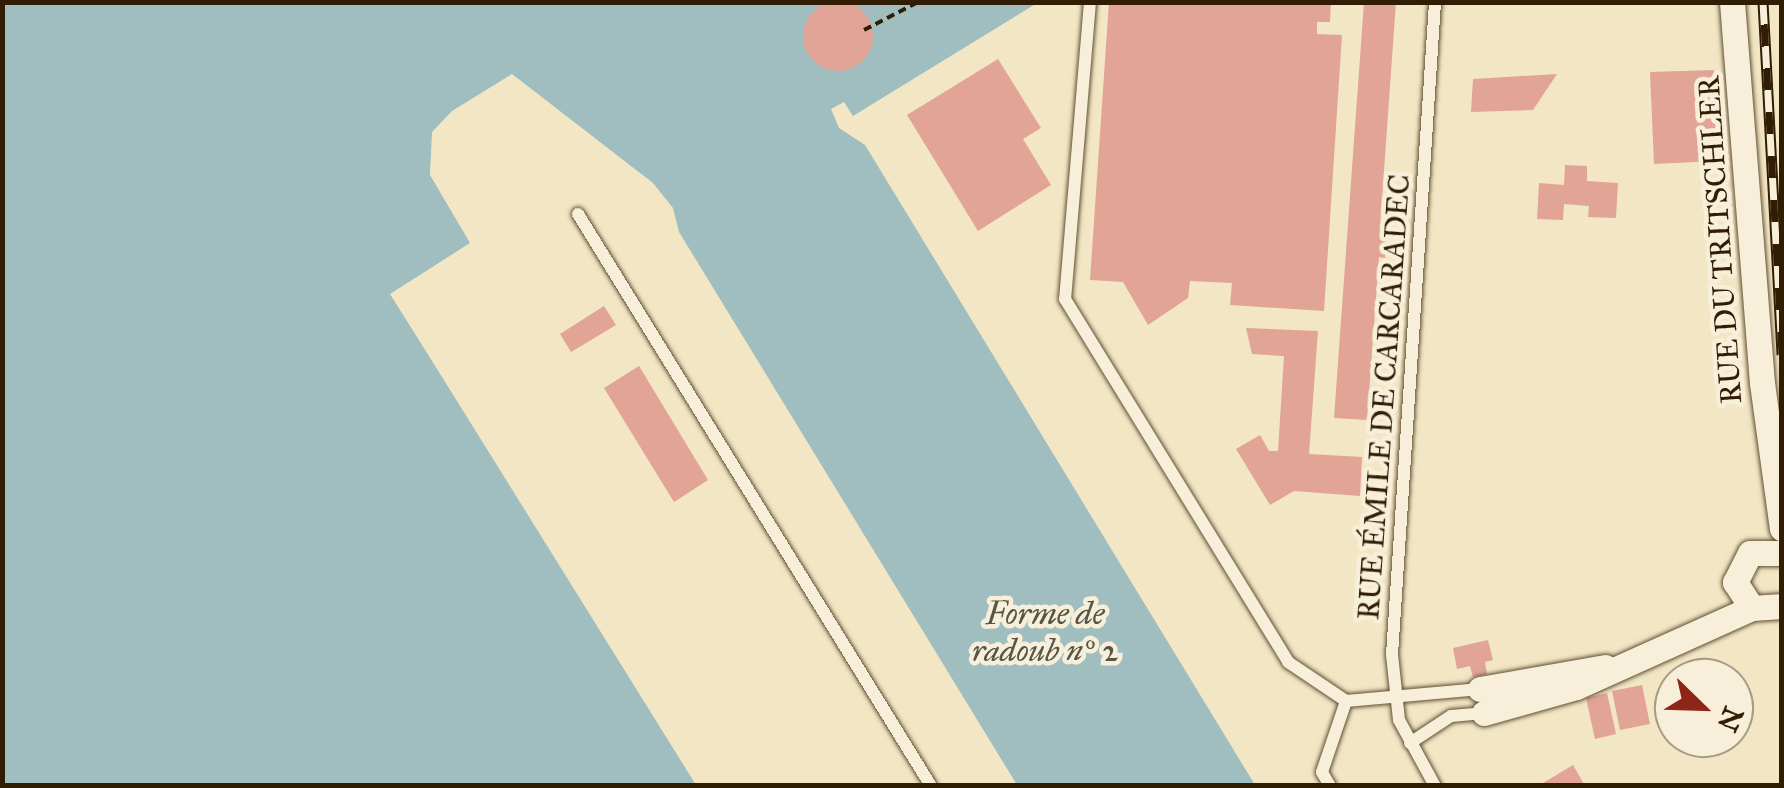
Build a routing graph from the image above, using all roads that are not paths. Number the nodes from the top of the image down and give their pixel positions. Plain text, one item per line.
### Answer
1 (1090, 2) edge
2 (1435, 2) edge
3 (1732, 2) edge
4 (578, 214) dead end
5 (1773, 473) junction
6 (1782, 529) edge
7 (1750, 553) junction
8 (1782, 553) edge
9 (1735, 582) junction
10 (1772, 610) edge
11 (1701, 628) junction
12 (1346, 701) junction
13 (1394, 701) junction
14 (1482, 701) junction
15 (1410, 743) junction
16 (931, 786) edge
17 (1330, 786) edge
18 (1435, 786) edge

1 - 12 lane
2 - 13 lane, RUE ÉMILE DE CARCARADEC
3 - 5 street, RUE DU TRITSCHLER
4 - 16 lane
5 - 6 street, RUE DU TRITSCHLER
5 - 7 street, RUE DU TRITSCHLER
7 - 8 street
7 - 9 street, RUE DU TRITSCHLER
9 - 10 street
9 - 11 street, RUE DU TRITSCHLER
10 - 11 street
11 - 14 street
12 - 13 lane
12 - 17 lane
13 - 14 lane
13 - 15 lane, RUE ÉMILE DE CARCARADEC
14 - 15 lane
15 - 18 lane, RUE ÉMILE DE CARCARADEC

